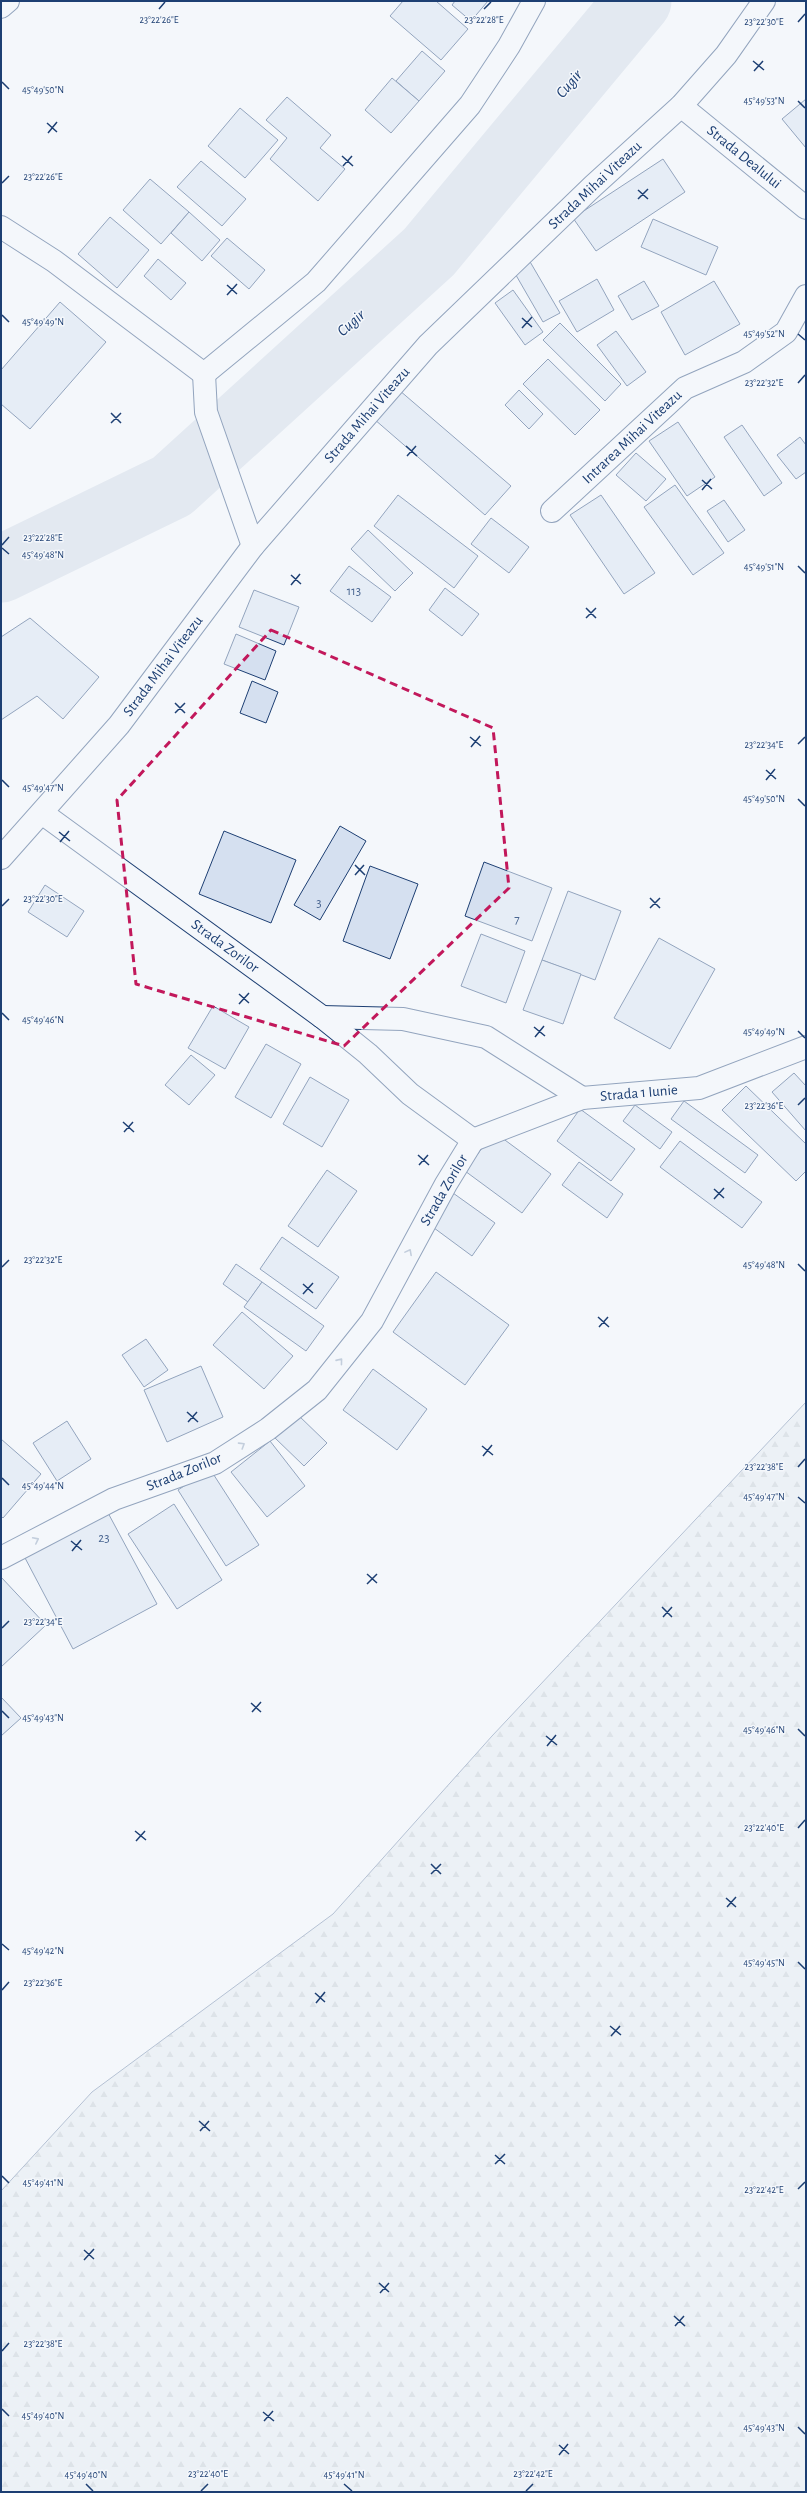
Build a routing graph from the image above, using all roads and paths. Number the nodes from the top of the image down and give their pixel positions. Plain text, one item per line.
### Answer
1 (8, 1) edge
2 (534, 1) edge
3 (764, 1) edge
4 (1, 7) edge
5 (681, 106) junction
6 (806, 208) edge
7 (1, 227) edge
8 (806, 296) edge
9 (204, 374) junction
10 (552, 511) dead end
11 (253, 546) junction
12 (42, 813) junction
13 (1, 858) edge
14 (322, 1017) junction
15 (806, 1047) edge
16 (582, 1098) junction
17 (473, 1140) junction
18 (1, 1558) edge

1 - 4 street
2 - 9 street
3 - 5 street, Strada Mihai Viteazu
5 - 6 street, Strada Dealului
5 - 11 street, Strada Mihai Viteazu
7 - 9 street
8 - 10 street, Intrarea Mihai Viteazu
9 - 11 street
11 - 12 street, Strada Mihai Viteazu
12 - 13 street, Strada Mihai Viteazu
12 - 14 street, Strada Zorilor
14 - 16 street
14 - 17 street, Strada Zorilor
15 - 16 street, Strada 1 Iunie
16 - 17 street, Strada 1 Iunie
18 -> 17 street, Strada Zorilor

